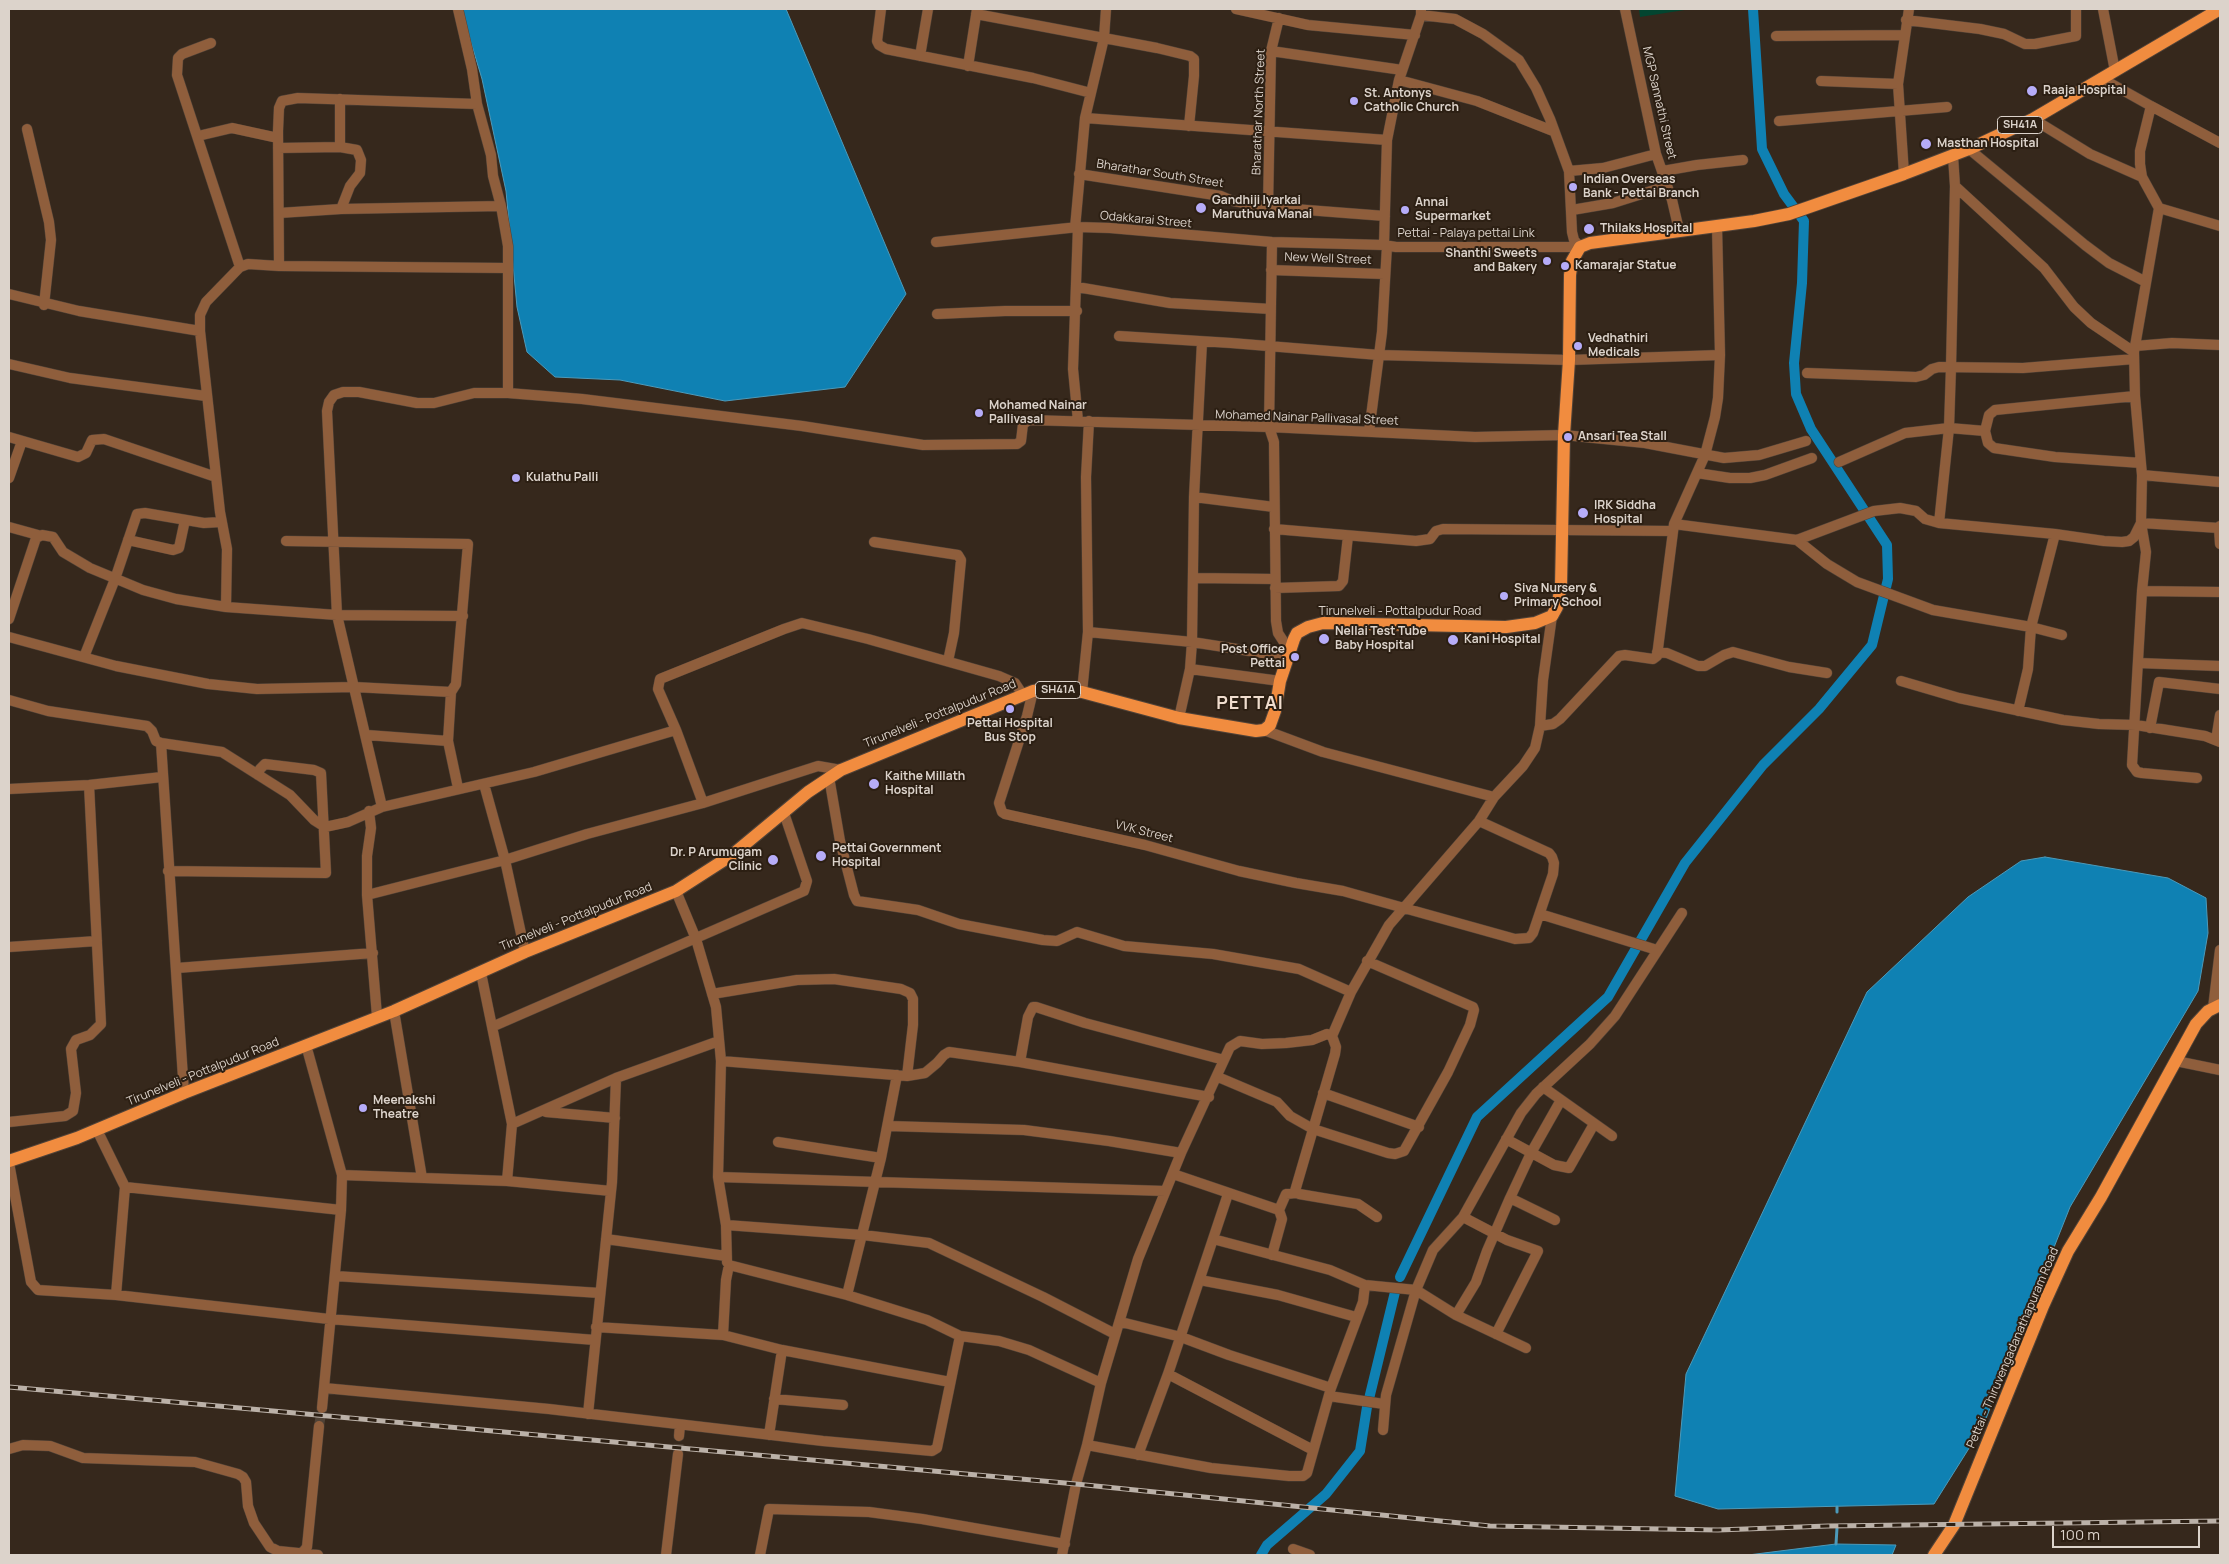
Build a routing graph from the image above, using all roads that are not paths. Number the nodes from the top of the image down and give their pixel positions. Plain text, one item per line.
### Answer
1 (458, 9) edge
2 (881, 9) edge
3 (928, 9) edge
4 (1106, 9) edge
5 (1236, 9) edge
6 (1449, 9) edge
7 (1626, 9) edge
8 (1909, 9) edge
9 (2076, 9) edge
10 (2103, 9) edge
11 (2220, 9) edge
12 (976, 11) edge
13 (1421, 12) edge
14 (1439, 16) junction
15 (1278, 18) junction
16 (1906, 20) junction
17 (1415, 35) junction
18 (1904, 35) junction
19 (1776, 36) dead end
20 (1104, 38) junction
21 (211, 43) dead end
22 (1271, 51) junction
23 (920, 56) junction
24 (968, 66) junction
25 (2115, 71) junction
26 (1400, 75) junction
27 (2101, 78) junction
28 (1821, 81) dead end
29 (1898, 84) junction
30 (1091, 93) junction
31 (340, 99) junction
32 (477, 104) junction
33 (2152, 106) junction
34 (1947, 107) dead end
35 (1898, 110) junction
36 (1085, 118) junction
37 (2033, 119) junction
38 (1779, 121) dead end
39 (1189, 126) junction
40 (27, 129) dead end
41 (1553, 130) junction
42 (1270, 133) junction
43 (198, 136) junction
44 (1387, 140) junction
45 (278, 143) junction
46 (2220, 143) edge
47 (340, 147) junction
48 (1969, 149) junction
49 (1656, 154) junction
50 (1953, 156) junction
51 (1743, 160) dead end
52 (1569, 171) junction
53 (1663, 171) junction
54 (1079, 174) junction
55 (1904, 174) junction
56 (2142, 176) junction
57 (1667, 186) junction
58 (1955, 186) junction
59 (501, 206) junction
60 (1268, 207) junction
61 (2159, 208) junction
62 (341, 209) junction
63 (1572, 210) junction
64 (278, 213) junction
65 (1385, 216) junction
66 (1717, 226) junction
67 (2220, 226) edge
68 (1077, 228) junction
69 (1679, 230) junction
70 (936, 242) dead end
71 (1272, 242) junction
72 (1385, 245) junction
73 (1579, 248) junction
74 (279, 266) junction
75 (240, 267) junction
76 (507, 268) junction
77 (1271, 270) junction
78 (1384, 274) junction
79 (2146, 282) junction
80 (1077, 287) junction
81 (9, 294) edge
82 (44, 304) junction
83 (1271, 309) junction
84 (1077, 311) junction
85 (937, 314) dead end
86 (200, 331) junction
87 (1120, 336) dead end
88 (1202, 342) junction
89 (2220, 345) edge
90 (1270, 346) junction
91 (2134, 352) junction
92 (1379, 355) junction
93 (1720, 355) junction
94 (1569, 360) junction
95 (9, 364) edge
96 (1951, 367) junction
97 (1807, 373) dead end
98 (508, 393) junction
99 (206, 396) junction
100 (2135, 396) junction
101 (1083, 421) junction
102 (1198, 427) junction
103 (1269, 427) junction
104 (1948, 428) junction
105 (1985, 431) junction
106 (1369, 432) junction
107 (1564, 435) junction
108 (9, 437) edge
109 (22, 441) junction
110 (1806, 441) dead end
111 (1705, 455) junction
112 (1812, 458) dead end
113 (1838, 462) dead end
114 (2141, 463) junction
115 (1697, 473) junction
116 (2142, 475) junction
117 (216, 477) junction
118 (9, 478) edge
119 (2220, 482) edge
120 (1194, 497) junction
121 (1274, 506) junction
122 (185, 520) junction
123 (221, 522) junction
124 (1939, 523) junction
125 (2141, 524) junction
126 (9, 527) edge
127 (2219, 527) edge
128 (1674, 528) junction
129 (1274, 529) junction
130 (1562, 530) junction
131 (2055, 534) junction
132 (38, 536) junction
133 (1348, 536) junction
134 (128, 540) junction
135 (286, 540) dead end
136 (334, 540) junction
137 (1797, 540) junction
138 (874, 542) dead end
139 (2220, 544) edge
140 (1194, 578) junction
141 (115, 579) junction
142 (1275, 583) junction
143 (2142, 591) junction
144 (2220, 592) edge
145 (226, 607) junction
146 (337, 615) junction
147 (463, 616) junction
148 (1552, 616) junction
149 (9, 619) edge
150 (2031, 627) junction
151 (1088, 632) junction
152 (2062, 635) dead end
153 (9, 637) edge
154 (1192, 642) junction
155 (1657, 652) junction
156 (1288, 653) junction
157 (84, 657) junction
158 (948, 661) junction
159 (2138, 663) junction
160 (2220, 666) edge
161 (1190, 669) junction
162 (1827, 673) dead end
163 (1280, 681) junction
164 (1902, 681) dead end
165 (354, 687) junction
166 (2220, 689) edge
167 (452, 692) junction
168 (1082, 692) junction
169 (1028, 693) junction
170 (9, 700) edge
171 (2018, 711) junction
172 (2220, 715) edge
173 (1179, 718) junction
174 (2136, 725) junction
175 (1540, 726) junction
176 (2150, 728) junction
177 (676, 730) junction
178 (1264, 730) junction
179 (367, 735) junction
180 (448, 741) junction
181 (2218, 741) edge
182 (161, 743) junction
183 (841, 770) junction
184 (258, 775) junction
185 (162, 777) junction
186 (829, 777) junction
187 (2197, 778) dead end
188 (484, 784) junction
189 (89, 785) junction
190 (458, 788) junction
191 (9, 789) edge
192 (1494, 796) junction
193 (703, 803) junction
194 (382, 807) junction
195 (369, 811) junction
196 (784, 813) junction
197 (1478, 821) junction
198 (325, 827) junction
199 (505, 860) junction
200 (168, 871) junction
201 (676, 891) junction
202 (366, 895) junction
203 (1403, 907) junction
204 (1682, 913) dead end
205 (1540, 914) junction
206 (696, 939) junction
207 (97, 941) junction
208 (9, 947) edge
209 (1657, 950) junction
210 (2220, 950) edge
211 (525, 952) junction
212 (373, 953) junction
213 (1367, 961) junction
214 (177, 968) junction
215 (481, 973) junction
216 (1351, 992) junction
217 (712, 994) junction
218 (2217, 1007) edge
219 (394, 1011) junction
220 (377, 1016) junction
221 (494, 1026) junction
222 (1332, 1036) junction
223 (719, 1041) junction
224 (306, 1046) junction
225 (1224, 1060) junction
226 (721, 1061) junction
227 (2176, 1061) junction
228 (1020, 1062) junction
229 (2220, 1070) edge
230 (902, 1075) junction
231 (1218, 1077) junction
232 (616, 1078) junction
233 (1543, 1088) junction
234 (184, 1093) junction
235 (1323, 1094) junction
236 (1209, 1097) junction
237 (1561, 1100) junction
238 (544, 1112) junction
239 (615, 1118) junction
240 (9, 1122) edge
241 (512, 1124) junction
242 (1594, 1124) junction
243 (888, 1126) junction
244 (1419, 1127) junction
245 (1313, 1129) junction
246 (97, 1130) junction
247 (1612, 1136) dead end
248 (1506, 1139) junction
249 (778, 1142) dead end
250 (1181, 1153) junction
251 (1531, 1153) junction
252 (881, 1158) junction
253 (9, 1162) edge
254 (1173, 1174) junction
255 (342, 1175) junction
256 (718, 1177) junction
257 (422, 1178) junction
258 (506, 1181) junction
259 (876, 1182) junction
260 (126, 1188) junction
261 (611, 1191) junction
262 (1165, 1191) junction
263 (1296, 1193) junction
264 (1228, 1194) junction
265 (1510, 1198) junction
266 (341, 1210) junction
267 (1280, 1210) junction
268 (1377, 1217) dead end
269 (1463, 1217) junction
270 (1554, 1220) dead end
271 (726, 1225) junction
272 (1494, 1234) junction
273 (863, 1235) junction
274 (606, 1239) junction
275 (1213, 1239) junction
276 (1272, 1255) junction
277 (728, 1260) junction
278 (335, 1276) junction
279 (1200, 1280) junction
280 (1365, 1285) junction
281 (1416, 1290) junction
282 (600, 1293) junction
283 (847, 1295) junction
284 (116, 1296) junction
285 (1456, 1315) junction
286 (1356, 1317) junction
287 (330, 1319) junction
288 (1121, 1322) junction
289 (596, 1327) junction
290 (1115, 1334) junction
291 (1496, 1334) junction
292 (723, 1336) junction
293 (960, 1336) junction
294 (1181, 1337) junction
295 (595, 1340) junction
296 (1526, 1348) dead end
297 (782, 1350) junction
298 (1168, 1374) junction
299 (950, 1382) junction
300 (1101, 1383) junction
301 (324, 1388) junction
302 (1330, 1392) junction
303 (774, 1399) junction
304 (1381, 1404) junction
305 (843, 1405) dead end
306 (322, 1408) tunnel mouth
307 (588, 1414) junction
308 (680, 1425) junction
309 (320, 1426) tunnel mouth
310 (1383, 1430) dead end
311 (769, 1435) junction
312 (680, 1436) tunnel mouth
313 (1087, 1445) junction
314 (9, 1449) edge
315 (1314, 1450) junction
316 (678, 1454) tunnel mouth
317 (1138, 1455) junction
318 (1065, 1544) junction
319 (1293, 1549) dead end
320 (304, 1554) edge
321 (318, 1555) edge
322 (666, 1555) edge
323 (760, 1555) edge
324 (1062, 1555) edge
325 (1310, 1555) edge
326 (1934, 1555) edge

1 - 32 street
2 - 23 street
3 - 23 street
4 - 20 street
5 - 15 street
6 - 14 street
7 - 49 street, MGP Sannathi Street
8 - 16 street
9 - 16 street
10 - 25 street
11 - 25 main road, SH41A
12 - 20 street
12 - 24 street
13 - 14 street
13 - 17 street, Pettai - Palaya pettai Link
14 - 41 street
15 - 17 street
15 - 22 street, Bharathar North Street
16 - 18 street
17 - 26 street, Pettai - Palaya pettai Link
18 - 19 street
18 - 29 street
20 - 30 street
20 - 39 street
21 - 43 street
22 - 26 street
22 - 42 street, Bharathar North Street
23 - 24 street
24 - 30 street
25 - 27 main road, SH41A
26 - 41 street
26 - 44 street, Pettai - Palaya pettai Link
27 - 33 street
27 - 37 main road, SH41A
28 - 29 street
29 - 35 street
30 - 36 street
31 - 32 street
31 - 45 street
31 - 47 street
32 - 59 street
33 - 46 street
33 - 56 street
34 - 35 street
35 - 38 street
35 - 55 street
36 - 39 street
36 - 54 street
37 - 48 main road, SH41A
37 - 56 street
39 - 42 street
40 - 82 street
41 - 52 street
42 - 44 street
42 - 60 street, Bharathar North Street
43 - 45 street
43 - 75 street
44 - 65 street, Pettai - Palaya pettai Link
45 - 47 street
45 - 64 street
47 - 62 street
48 - 50 main road, SH41A
48 - 79 street
49 - 52 street
49 - 53 street, MGP Sannathi Street
50 - 55 main road, SH41A
50 - 58 street
51 - 53 street
52 - 63 street
53 - 57 street, MGP Sannathi Street
54 - 60 street, Bharathar South Street
54 - 68 street
55 - 66 main road, SH41A
56 - 61 street
57 - 63 street
57 - 69 street, MGP Sannathi Street
58 - 91 street
58 - 96 street
59 - 62 street
59 - 76 street
60 - 65 street, Bharathar South Street
61 - 67 street
61 - 79 street
62 - 64 street
63 - 73 street
64 - 74 street
65 - 72 street, Pettai - Palaya pettai Link
66 - 69 main road, SH41A
66 - 93 street
68 - 70 street, Odakkarai Street
68 - 71 street, Odakkarai Street
68 - 80 street
69 - 73 main road, SH41A
71 - 72 street, Odakkarai Street
71 - 77 street
72 - 73 street, Pettai - Palaya pettai Link
72 - 78 street
73 - 94 main road
74 - 75 street
74 - 76 street
75 - 86 street
76 - 98 street
77 - 78 street, New Well Street
77 - 83 street
78 - 92 street
79 - 91 street
80 - 83 street
80 - 84 street
81 - 82 street
82 - 86 street
83 - 90 street
84 - 85 street
84 - 101 street
86 - 99 street
87 - 88 street
88 - 90 street
88 - 102 street
89 - 91 street
90 - 92 street
90 - 103 street
91 - 96 street
91 - 100 street
92 - 94 street
92 - 106 street
93 - 94 street
93 - 111 street
94 - 107 main road
95 - 99 street
96 - 97 street
96 - 104 street
98 - 101 street, Mohamed Nainar Pallivasal Street
98 - 136 street
99 - 117 street
100 - 105 street
100 - 114 street
101 - 102 street, Mohamed Nainar Pallivasal Street
101 - 151 street
102 - 103 street, Mohamed Nainar Pallivasal Street
102 - 120 street
103 - 106 street, Mohamed Nainar Pallivasal Street
103 - 121 street
104 - 105 street
104 - 113 street
104 - 124 street
105 - 114 street
106 - 107 street, Mohamed Nainar Pallivasal Street
107 - 111 street, Mohamed Nainar Pallivasal Street
107 - 130 main road
108 - 109 street
109 - 117 street
109 - 118 street
110 - 111 street, Mohamed Nainar Pallivasal Street
111 - 115 street
112 - 115 street
114 - 116 street
115 - 128 street
116 - 119 street
116 - 125 street
117 - 123 street
120 - 121 street
120 - 140 street
121 - 129 street
122 - 123 street
122 - 134 street
122 - 134 street
123 - 145 street
124 - 131 street
124 - 137 street
125 - 127 street
125 - 131 street
125 - 143 street
126 - 132 street
127 - 139 street
128 - 130 street
128 - 137 street
128 - 155 street
129 - 133 street
129 - 142 street
130 - 133 street
130 - 148 main road
131 - 150 street
132 - 141 street
132 - 149 street
133 - 142 street
134 - 141 street
135 - 136 street
136 - 146 street
136 - 147 street
137 - 150 street
138 - 158 street
140 - 142 street
140 - 154 street
141 - 145 street
141 - 157 street
142 - 156 street
143 - 144 street
143 - 159 street
145 - 146 street
146 - 147 street
146 - 165 street
147 - 167 street
148 - 156 main road, Tirunelveli - Pottalpudur Road
148 - 175 street
150 - 152 street
150 - 171 street
151 - 154 street
151 - 168 street
153 - 157 street
154 - 156 street
154 - 161 street
155 - 162 street
155 - 175 street
156 - 163 main road, Tirunelveli - Pottalpudur Road
157 - 165 street
158 - 169 street
158 - 177 street
159 - 160 street
159 - 174 street
161 - 163 street
161 - 173 street
163 - 178 main road, Tirunelveli - Pottalpudur Road
164 - 171 street
165 - 167 street
165 - 179 street
166 - 176 street
167 - 180 street
168 - 169 main road, Tirunelveli - Pottalpudur Road / SH41A
168 - 173 main road, Tirunelveli - Pottalpudur Road / SH41A
169 - 183 main road, Tirunelveli - Pottalpudur Road / SH41A
169 - 203 street, VVK Street
170 - 182 street
171 - 174 street
172 - 181 street
173 - 178 main road, Tirunelveli - Pottalpudur Road / SH41A
174 - 176 street
174 - 187 street
175 - 192 street
176 - 181 street
177 - 188 street
177 - 193 street
178 - 192 street
179 - 180 street
179 - 194 street
180 - 190 street
182 - 184 street
182 - 185 street
183 - 186 main road, Tirunelveli - Pottalpudur Road / SH41A
183 - 193 street
184 - 198 street
184 - 198 street
185 - 189 street
185 - 200 street
186 - 196 main road, Tirunelveli - Pottalpudur Road / SH41A
186 - 216 street
188 - 190 street
188 - 199 street
189 - 191 street
189 - 207 street
190 - 194 street
192 - 197 street
193 - 199 street
194 - 195 street
195 - 198 street
195 - 202 street
196 - 201 main road, Tirunelveli - Pottalpudur Road / SH41A
196 - 206 street
197 - 203 street
197 - 205 street
198 - 200 street
199 - 202 street
199 - 211 street
200 - 214 street
201 - 206 street
201 - 211 main road, Tirunelveli - Pottalpudur Road / SH41A
202 - 212 street
203 - 205 street
203 - 213 street
204 - 209 street
205 - 209 street
206 - 217 street
206 - 221 street
207 - 208 street
207 - 240 street
209 - 233 street
210 - 218 street
211 - 215 main road, Tirunelveli - Pottalpudur Road / SH41A
212 - 214 street
212 - 220 street
213 - 216 street
213 - 244 street
214 - 234 street
215 - 219 main road, Tirunelveli - Pottalpudur Road / SH41A
215 - 221 street
216 - 222 street
217 - 223 street
217 - 230 street
218 - 227 main road, Pettai - Thiruvengadanathapuram Road
219 - 220 main road, Tirunelveli - Pottalpudur Road / SH41A
219 - 257 street
220 - 224 main road, Tirunelveli - Pottalpudur Road / SH41A
221 - 241 street
222 - 225 street
222 - 235 street
223 - 226 street
223 - 232 street
224 - 234 main road, Tirunelveli - Pottalpudur Road / SH41A
224 - 255 street
225 - 228 street
225 - 231 street
226 - 230 street
226 - 256 street
227 - 229 street
227 - 326 main road, Pettai - Thiruvengadanathapuram Road
228 - 230 street
228 - 236 street
230 - 243 street
231 - 236 street
231 - 245 street
232 - 238 street
232 - 239 street
233 - 237 street
233 - 248 street
234 - 246 main road, Tirunelveli - Pottalpudur Road / SH41A
235 - 244 street
235 - 245 street
236 - 250 street
237 - 242 street
237 - 251 street
238 - 239 street
238 - 241 street
239 - 261 street
241 - 258 street
242 - 247 street
242 - 251 street
243 - 250 street
243 - 252 street
244 - 245 street
245 - 263 street
246 - 253 main road, Tirunelveli - Pottalpudur Road / SH41A
246 - 260 street
248 - 251 street
248 - 269 street
249 - 252 street
250 - 254 street
251 - 265 street
252 - 259 street
253 - 284 street
254 - 262 street
254 - 264 street
255 - 257 street
255 - 266 street
256 - 259 street
256 - 271 street
257 - 258 street
258 - 261 street
259 - 262 street
259 - 273 street
260 - 266 street
260 - 284 street
261 - 274 street
262 - 288 street
263 - 267 street
263 - 268 street
264 - 267 street
264 - 275 street
265 - 270 street
265 - 272 street
266 - 278 street
267 - 276 street
269 - 272 street
269 - 281 street
271 - 273 street
271 - 277 street
272 - 285 street
272 - 291 street
273 - 283 street
273 - 290 street
274 - 277 street
274 - 282 street
275 - 276 street
275 - 279 street
276 - 280 street
277 - 283 street
277 - 292 street
278 - 282 street
278 - 287 street
279 - 286 street
279 - 294 street
280 - 281 street
280 - 286 street
281 - 285 street
281 - 304 street
282 - 289 street
283 - 293 street
284 - 287 street
285 - 291 street
286 - 302 street
287 - 295 street
287 - 301 street
288 - 290 street
288 - 294 street
289 - 292 street
289 - 295 street
290 - 300 street
291 - 296 street
292 - 297 street
293 - 299 street
293 - 300 street
294 - 298 street
294 - 302 street
295 - 307 street
297 - 299 street
297 - 303 street
298 - 315 street
298 - 317 street
299 - 311 street
300 - 313 street
301 - 306 street
301 - 307 street
302 - 304 street
302 - 315 street
303 - 305 street
303 - 311 street
304 - 310 street
307 - 308 street
308 - 311 street
308 - 312 street
309 - 320 street
313 - 317 street
313 - 318 street
314 - 320 street
315 - 317 street
316 - 322 street
318 - 323 street
318 - 324 street
319 - 325 street
320 - 321 street

